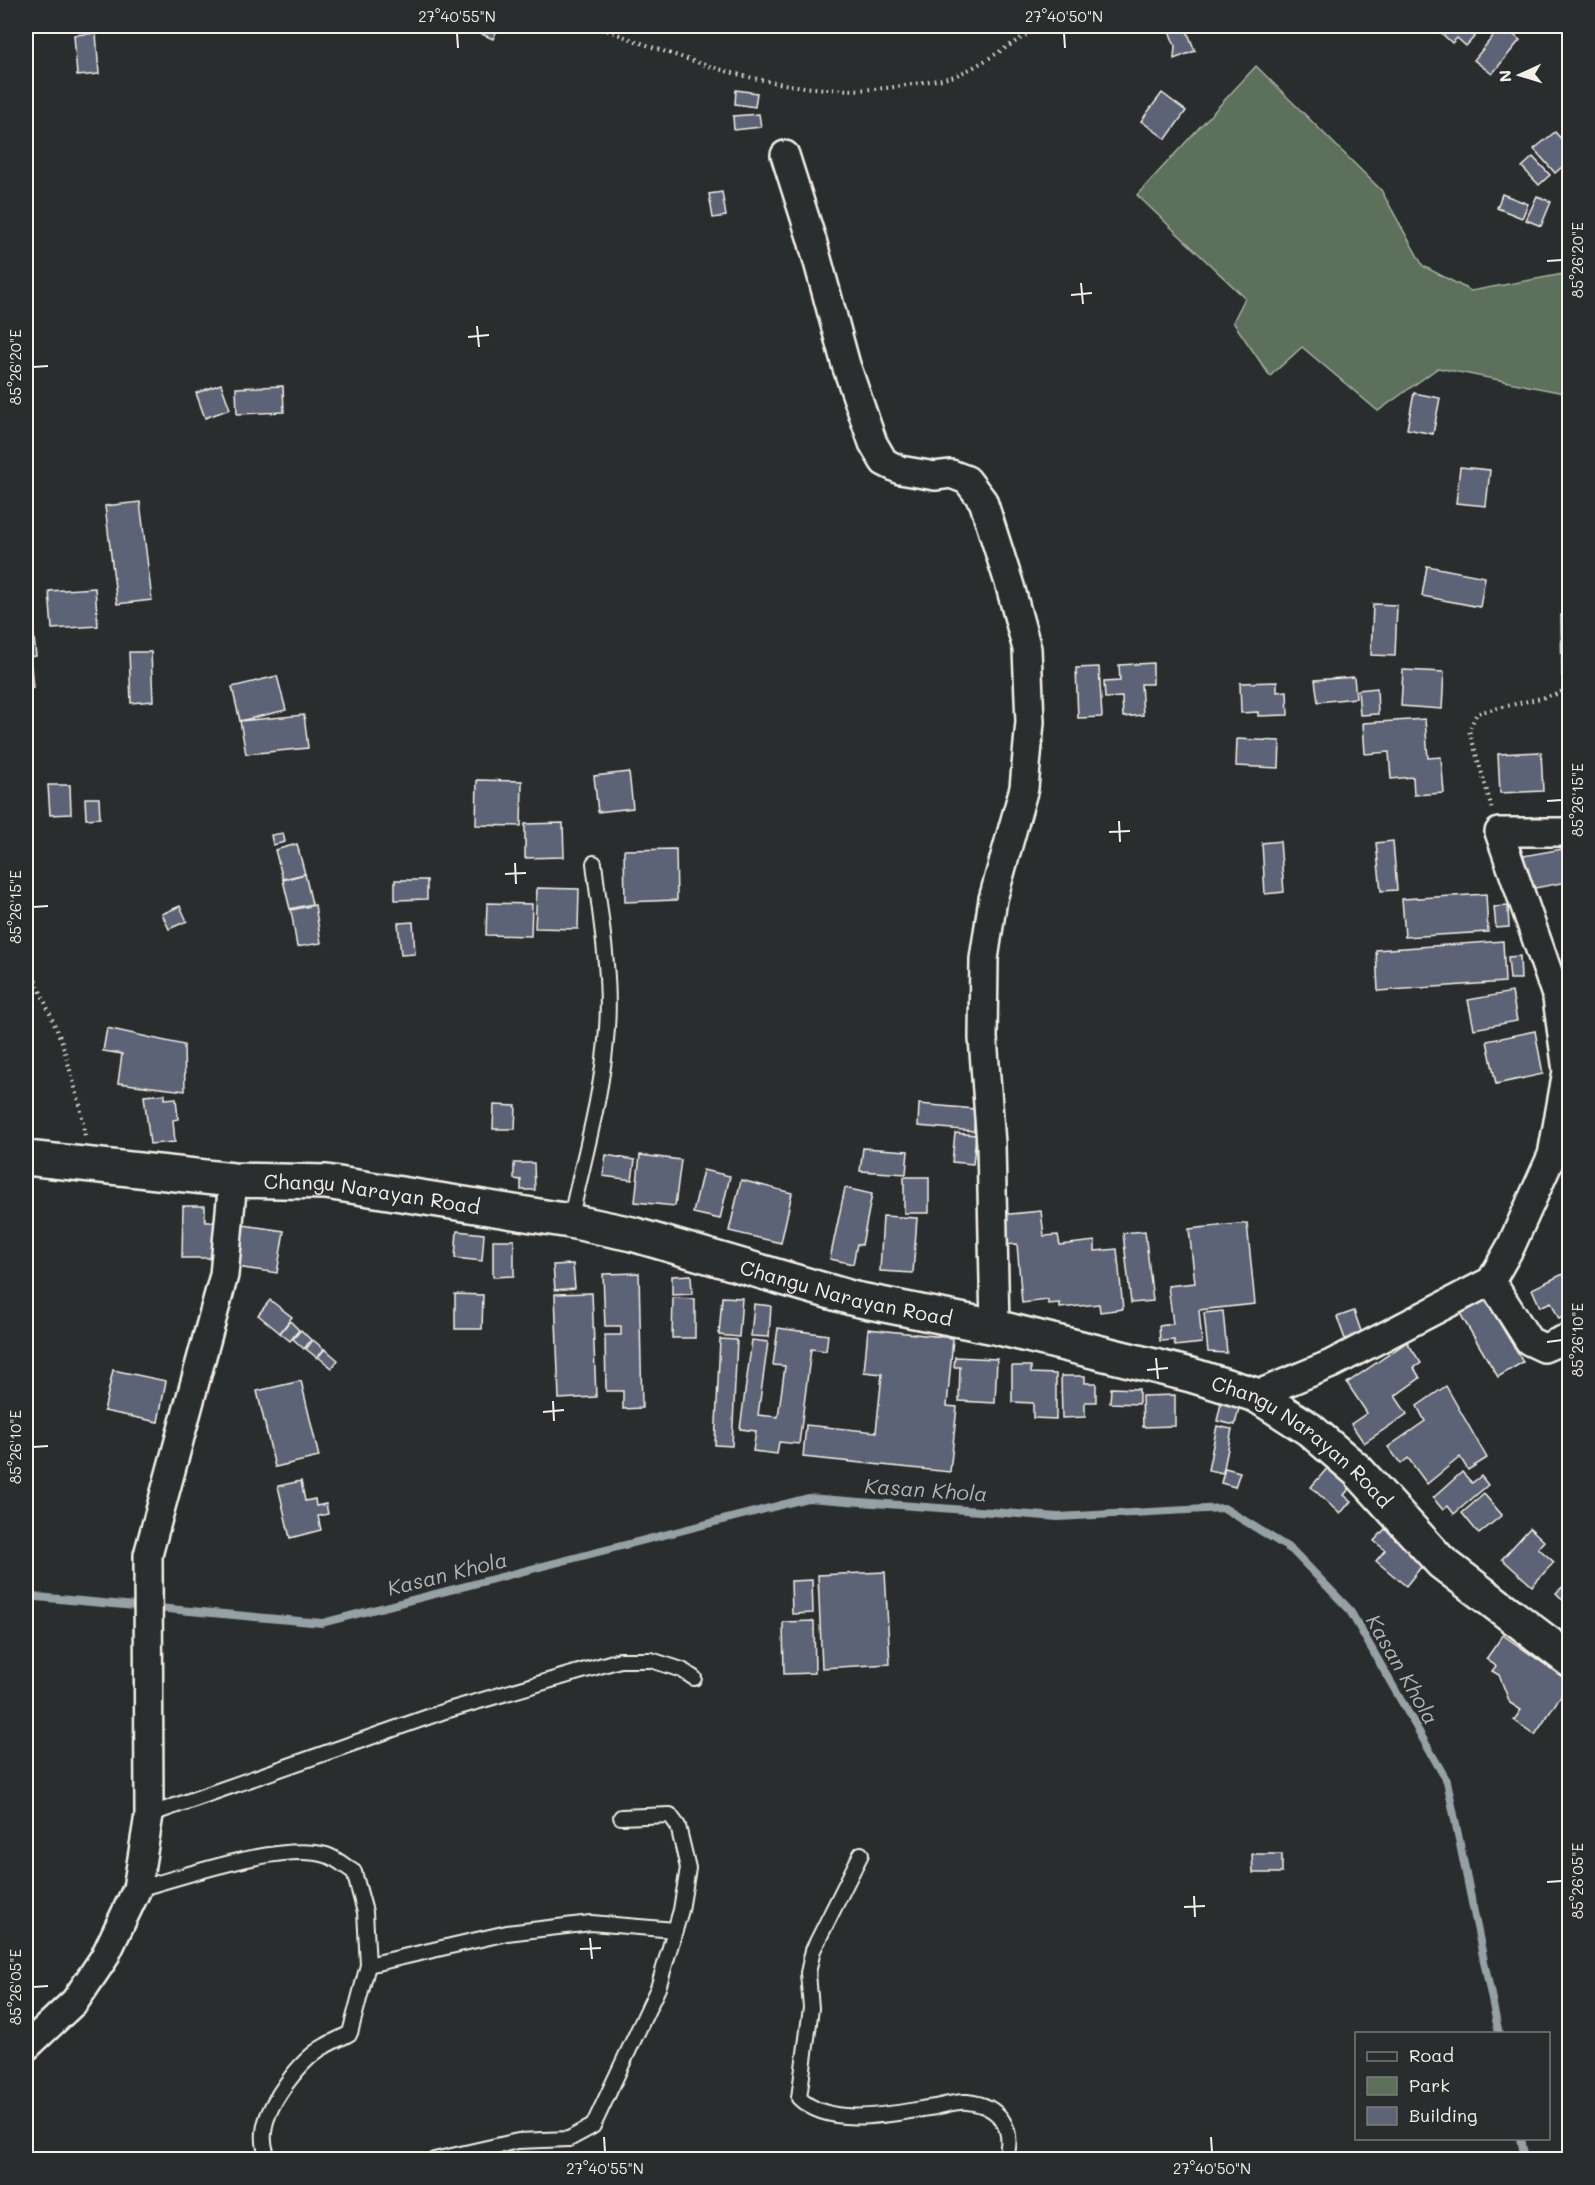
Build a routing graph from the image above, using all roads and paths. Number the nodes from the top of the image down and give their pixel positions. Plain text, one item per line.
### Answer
1 (596, 26) edge
2 (1037, 26) edge
3 (785, 155) dead end
4 (1569, 688) edge
5 (1499, 832) junction
6 (1569, 832) edge
7 (594, 863) dead end
8 (26, 958) edge
9 (26, 1158) edge
10 (90, 1166) junction
11 (233, 1180) junction
12 (570, 1221) junction
13 (1491, 1281) junction
14 (995, 1326) junction
15 (1569, 1337) edge
16 (1256, 1395) junction
17 (1568, 1655) edge
18 (694, 1678) dead end
19 (149, 1815) junction
20 (621, 1817) dead end
21 (861, 1854) dead end
22 (137, 1889) junction
23 (675, 1930) junction
24 (368, 1965) junction
25 (26, 2047) edge
26 (269, 2160) edge
27 (434, 2160) edge
28 (1005, 2160) edge

1 - 2 path
3 - 14 street
4 - 5 path
5 - 6 street
5 - 13 street
7 - 12 lane
8 - 10 path
9 - 10 main road, Changu Narayan Road
10 - 11 main road, Changu Narayan Road
11 - 12 main road, Changu Narayan Road
11 - 19 street
12 - 14 main road, Changu Narayan Road
13 - 15 street
13 - 16 street
14 - 16 main road, Changu Narayan Road
16 - 17 main road, Changu Narayan Road
18 - 19 lane
19 - 22 street
20 - 23 lane
21 - 28 lane
22 - 24 lane
22 - 25 street
23 - 24 lane
23 - 27 lane
24 - 26 lane

